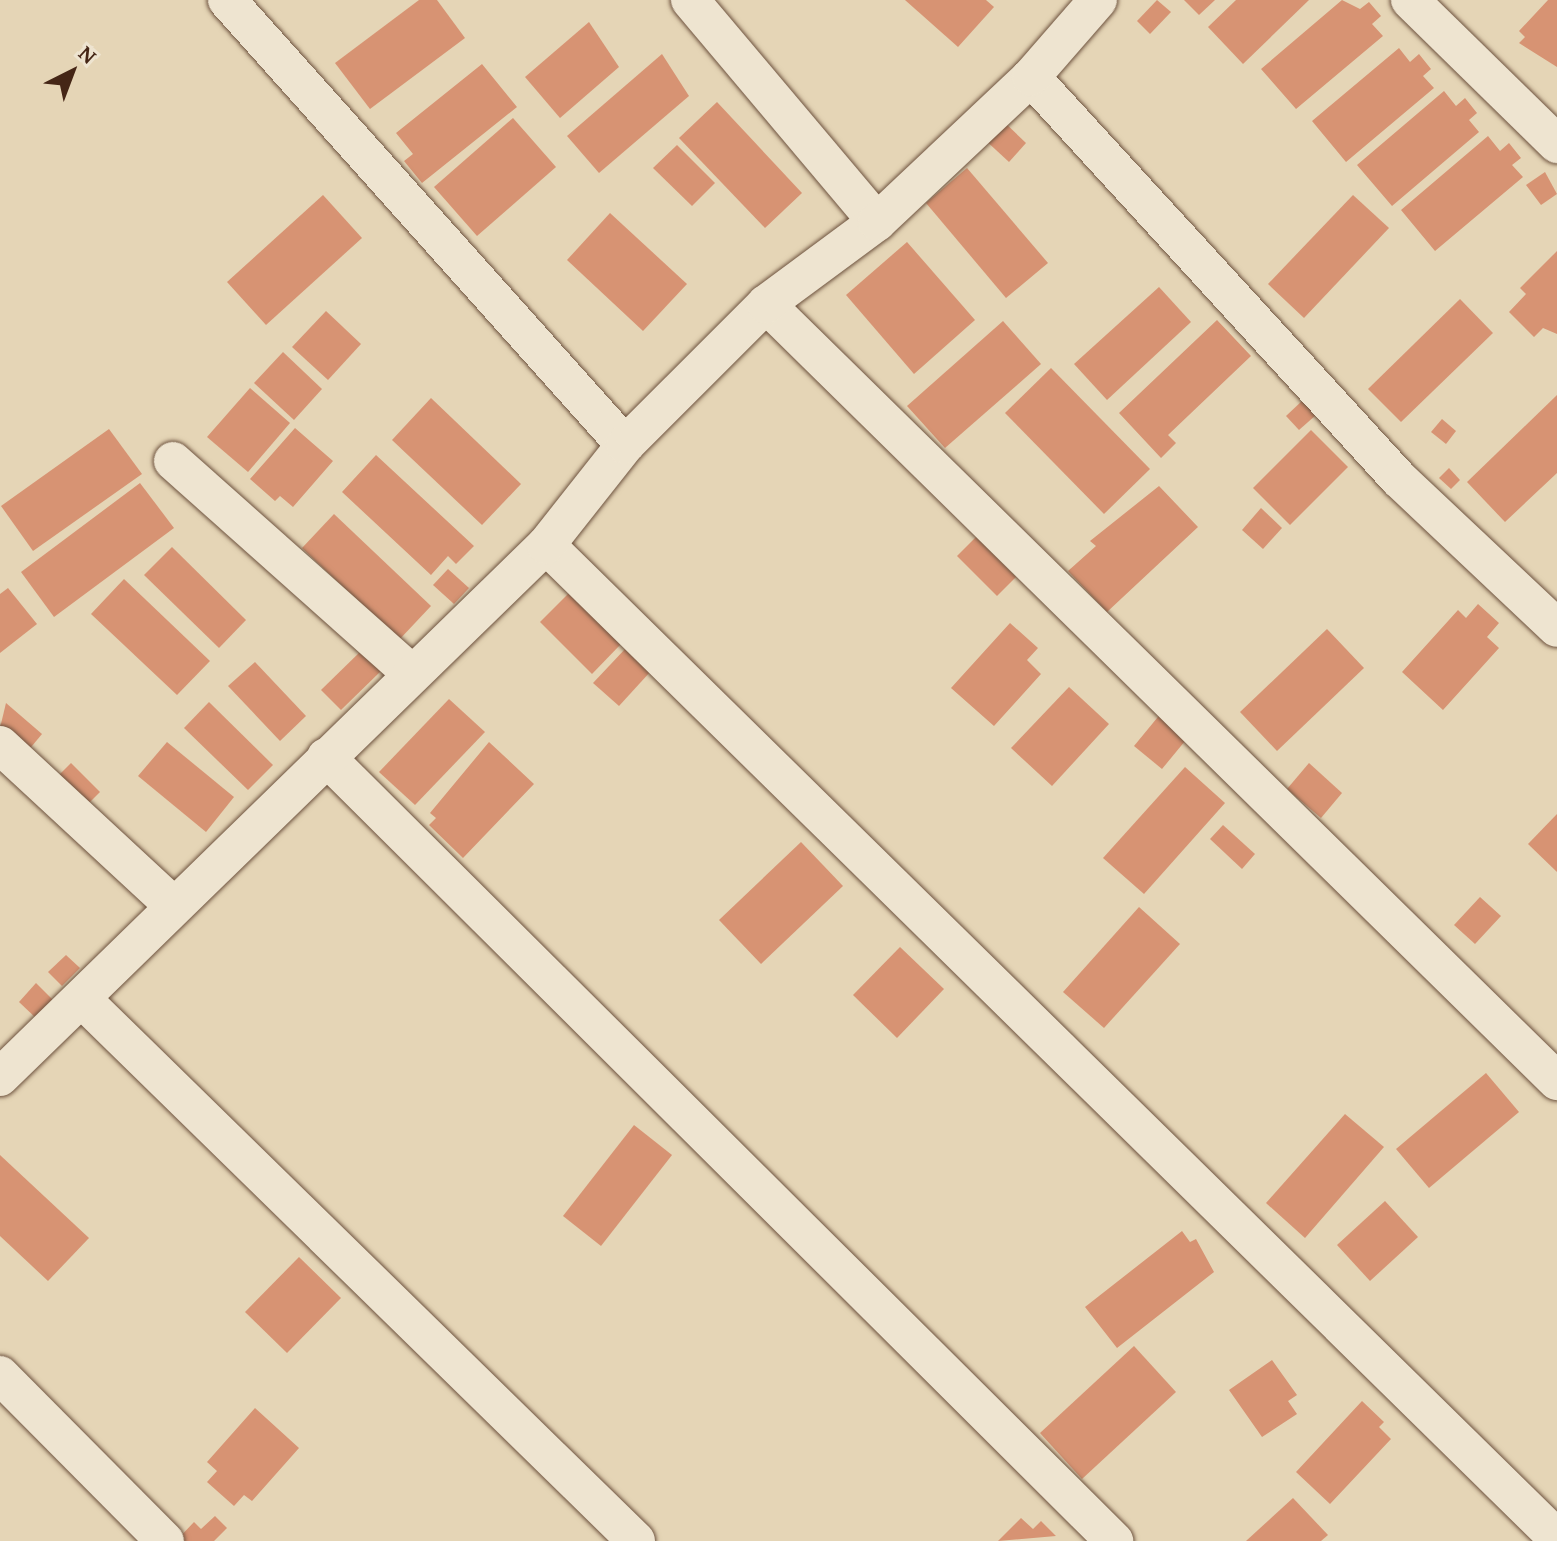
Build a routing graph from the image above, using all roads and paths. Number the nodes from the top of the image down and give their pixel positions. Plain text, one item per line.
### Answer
1 (227, 0) edge
2 (690, 0) edge
3 (1098, 0) edge
4 (1410, 0) edge
5 (1031, 77) junction
6 (1557, 144) edge
7 (877, 222) junction
8 (766, 304) junction
9 (625, 445) junction
10 (173, 461) dead end
11 (546, 545) junction
12 (1557, 628) edge
13 (412, 674) junction
14 (0, 745) edge
15 (326, 757) junction
16 (173, 905) junction
17 (82, 999) junction
18 (0, 1077) edge
19 (1557, 1081) edge
20 (0, 1375) edge
21 (1557, 1538) edge
22 (165, 1541) edge
23 (636, 1541) edge
24 (1114, 1541) edge

1 - 9 street
2 - 7 street
3 - 5 street
4 - 6 street
5 - 7 street
5 - 12 street
7 - 8 street
8 - 9 street
8 - 19 street
9 - 11 street
10 - 13 street
11 - 13 street
11 - 21 street
13 - 15 street
14 - 16 street
15 - 16 street
15 - 24 street
16 - 17 street
17 - 18 street
17 - 23 street
20 - 22 street

